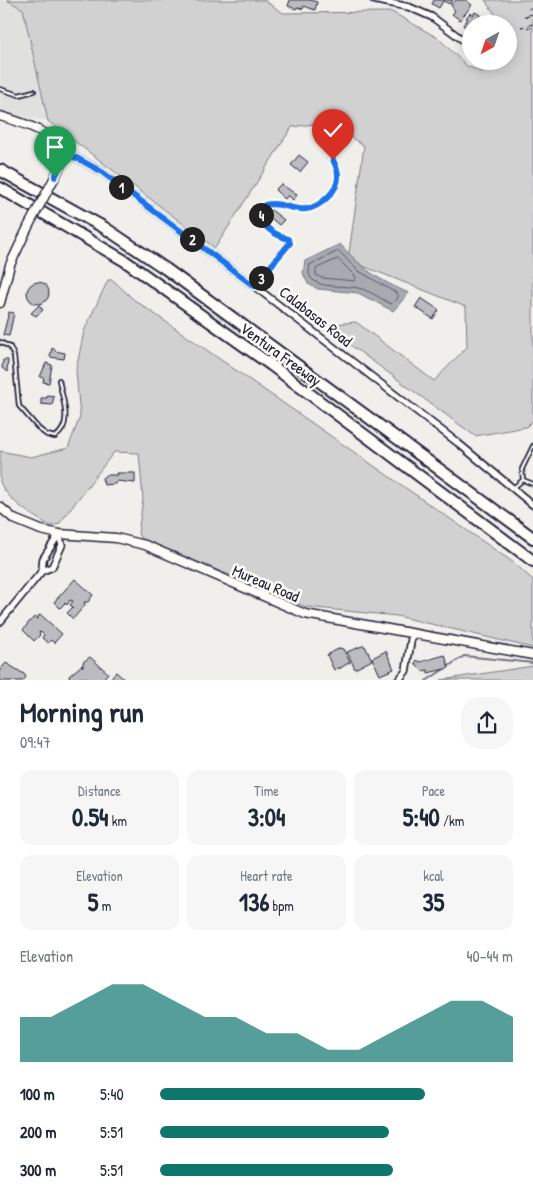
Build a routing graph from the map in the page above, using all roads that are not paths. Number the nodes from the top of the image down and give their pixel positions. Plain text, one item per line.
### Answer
1 (374, 0) edge
2 (462, 39) edge
3 (0, 89) edge
4 (34, 91) dead end
5 (0, 116) edge
6 (65, 156) junction
7 (333, 160) dead end
8 (0, 170) edge
9 (0, 188) edge
10 (254, 286) junction
11 (0, 303) edge
12 (0, 342) edge
13 (59, 380) dead end
14 (533, 446) edge
15 (523, 480) junction
16 (533, 484) edge
17 (513, 488) junction
18 (533, 505) edge
19 (0, 507) edge
20 (59, 534) junction
21 (533, 538) edge
22 (533, 561) edge
23 (42, 571) junction
24 (0, 622) edge
25 (412, 634) junction
26 (533, 655) edge
27 (398, 680) edge

1 - 2 street
3 - 4 lane
5 - 6 main road
6 - 10 street, Calabasas Road
6 - 11 main road, bridge
7 - 10 lane
8 - 21 highway, Ventura Freeway
9 - 22 highway, Ventura Freeway
10 - 17 street, Calabasas Road
12 - 13 lane
14 - 15 lane
15 - 16 lane
15 - 17 lane
17 - 18 street, Calabasas Road
19 - 20 main road, Mureau Road
20 - 23 street
20 - 23 street
20 - 25 main road, Mureau Road
23 - 24 street
25 - 26 main road, Mureau Road
25 - 27 street

